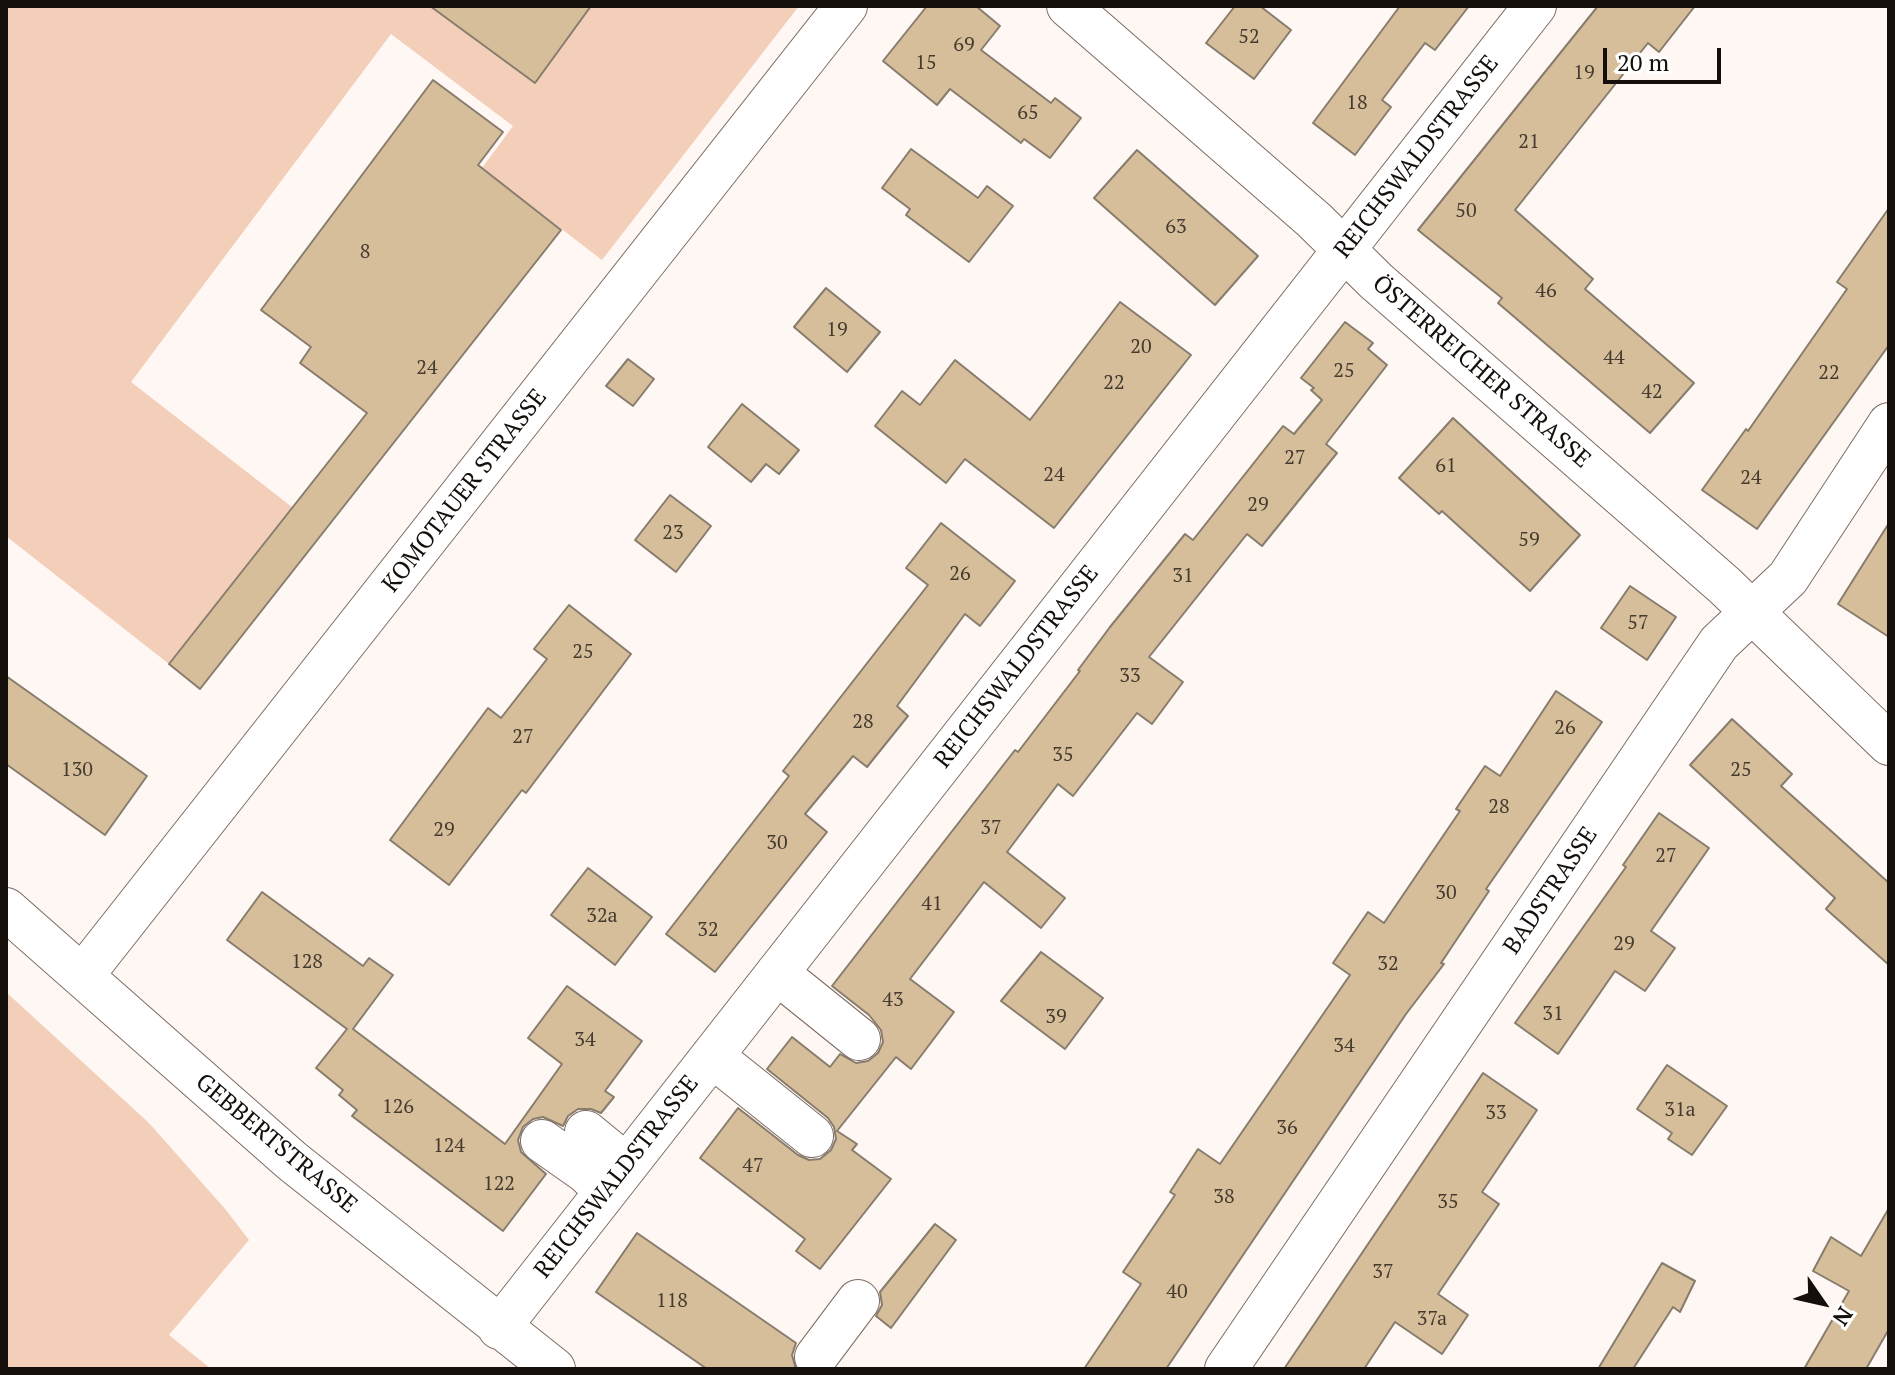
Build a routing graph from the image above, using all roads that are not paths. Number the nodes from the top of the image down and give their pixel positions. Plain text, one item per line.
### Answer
1 (846, 6) edge
2 (1068, 6) edge
3 (1535, 6) edge
4 (1344, 250) junction
5 (1889, 424) edge
6 (1752, 611) junction
7 (1889, 744) edge
8 (6, 909) edge
9 (777, 973) junction
10 (82, 976) junction
11 (860, 1031) dead end
12 (712, 1056) junction
13 (586, 1132) dead end
14 (812, 1136) dead end
15 (542, 1141) dead end
16 (616, 1178) junction
17 (858, 1301) dead end
18 (499, 1328) junction
19 (816, 1357) dead end
20 (554, 1369) edge
21 (1226, 1369) edge

1 - 10 street, KOMOTAUER STRASSE
2 - 4 street, ÖSTERREICHER STRASSE
3 - 4 street, REICHSWALDSTRASSE
4 - 6 street, ÖSTERREICHER STRASSE
4 - 9 street, REICHSWALDSTRASSE
5 - 6 street, BADSTRASSE
6 - 7 street, ÖSTERREICHER STRASSE
6 - 21 street, BADSTRASSE
8 - 10 street, GEBBERTSTRASSE
9 - 11 street
9 - 12 street, REICHSWALDSTRASSE
10 - 18 street, GEBBERTSTRASSE
12 - 14 street
12 - 16 street, REICHSWALDSTRASSE
13 - 16 street
15 - 16 street
16 - 18 street, REICHSWALDSTRASSE
17 - 19 street
18 - 20 street, GEBBERTSTRASSE

